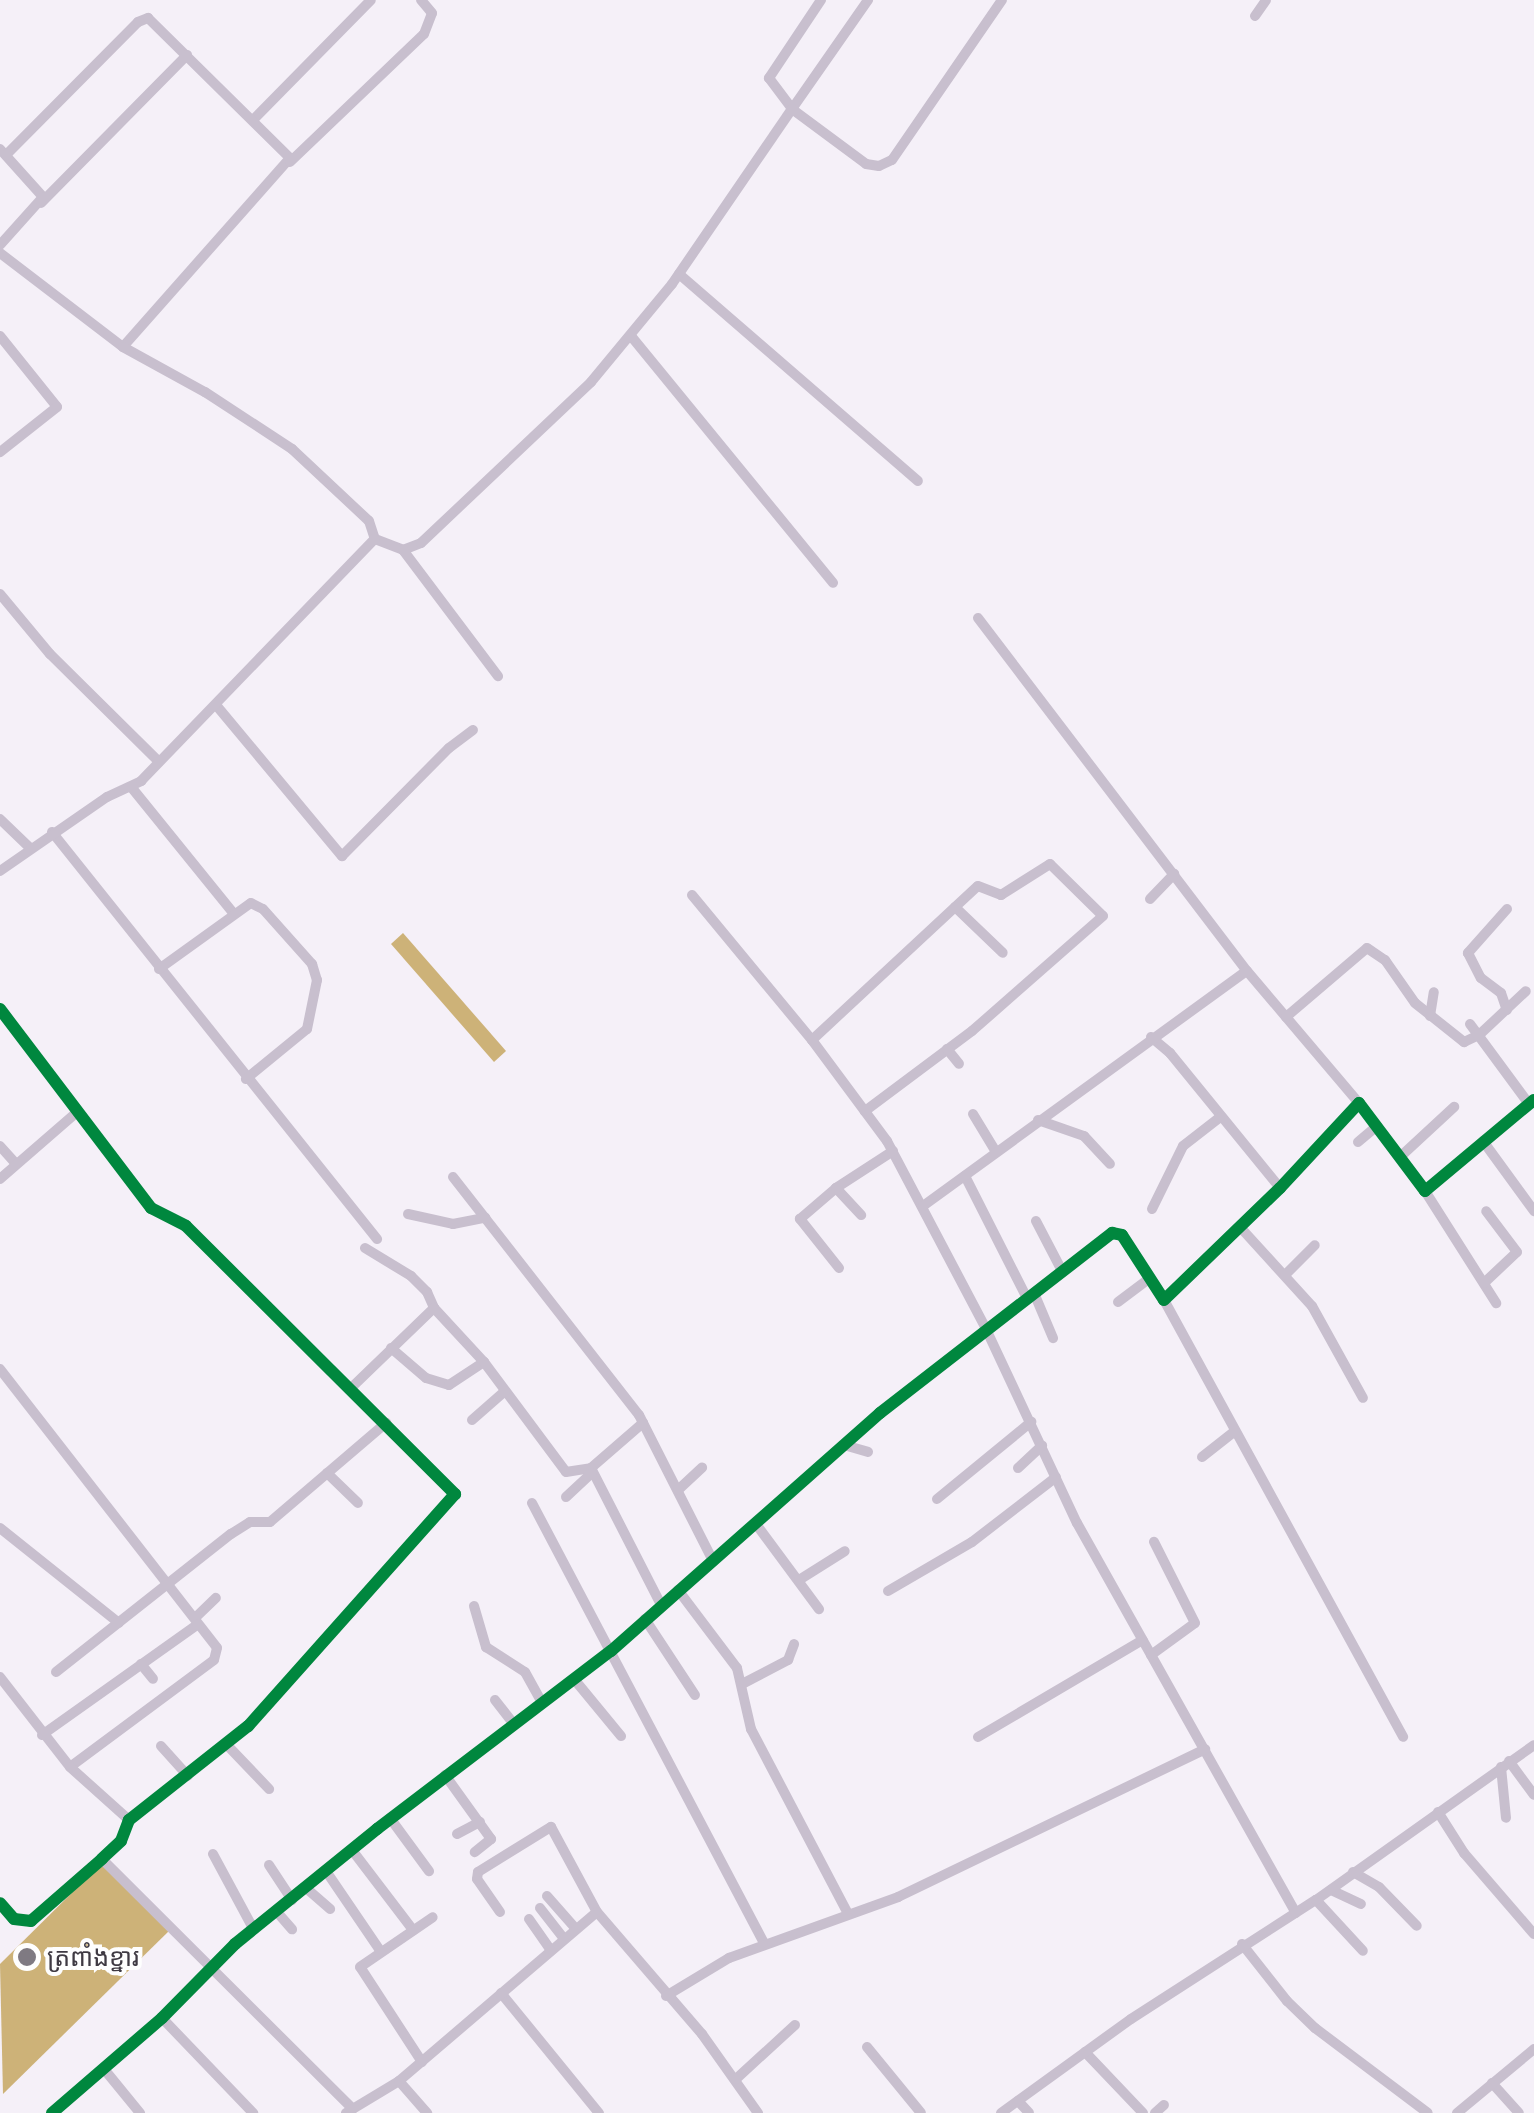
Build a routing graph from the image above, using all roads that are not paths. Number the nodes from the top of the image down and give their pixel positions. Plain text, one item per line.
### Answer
1 (370, 0) edge
2 (421, 0) edge
3 (821, 0) edge
4 (868, 0) edge
5 (1002, 0) edge
6 (1266, 0) edge
7 (1255, 16) dead end
8 (187, 55) junction
9 (792, 110) junction
10 (253, 120) junction
11 (3, 152) edge
12 (290, 162) junction
13 (41, 202) junction
14 (11, 233) junction
15 (0, 244) edge
16 (0, 253) edge
17 (18, 267) junction
18 (678, 274) junction
19 (0, 336) edge
20 (631, 336) junction
21 (122, 347) junction
22 (11, 350) junction
23 (0, 358) edge
24 (0, 452) edge
25 (918, 481) dead end
26 (376, 539) junction
27 (403, 550) junction
28 (833, 582) dead end
29 (0, 594) edge
30 (978, 618) dead end
31 (498, 676) dead end
32 (216, 705) junction
33 (473, 730) dead end
34 (159, 762) junction
35 (132, 788) junction
36 (0, 820) edge
37 (52, 832) junction
38 (30, 848) junction
39 (0, 871) edge
40 (1174, 874) junction
41 (692, 894) dead end
42 (1150, 899) dead end
43 (955, 907) junction
44 (1507, 909) dead end
45 (234, 914) junction
46 (1002, 954) dead end
47 (159, 969) junction
48 (1247, 971) junction
49 (1526, 990) dead end
50 (1434, 992) dead end
51 (0, 1009) edge
52 (1508, 1010) junction
53 (1430, 1016) junction
54 (1286, 1017) junction
55 (1470, 1024) dead end
56 (1478, 1034) junction
57 (1152, 1037) junction
58 (812, 1040) junction
59 (947, 1049) junction
60 (959, 1064) dead end
61 (246, 1079) junction
62 (1532, 1102) edge
63 (1359, 1103) junction
64 (1454, 1107) dead end
65 (865, 1110) junction
66 (76, 1113) junction
67 (973, 1114) dead end
68 (1219, 1118) junction
69 (1038, 1120) junction
70 (1377, 1126) junction
71 (1483, 1141) junction
72 (1358, 1142) dead end
73 (0, 1146) edge
74 (893, 1151) junction
75 (996, 1152) junction
76 (1400, 1156) junction
77 (1175, 1160) junction
78 (16, 1164) junction
79 (1110, 1164) dead end
80 (1158, 1169) dead end
81 (965, 1176) junction
82 (453, 1178) dead end
83 (0, 1179) edge
84 (836, 1188) junction
85 (1280, 1188) junction
86 (1425, 1190) junction
87 (922, 1206) junction
88 (1152, 1209) dead end
89 (1486, 1211) dead end
90 (1534, 1211) edge
91 (408, 1214) dead end
92 (861, 1215) dead end
93 (485, 1218) junction
94 (1036, 1221) dead end
95 (1240, 1228) junction
96 (377, 1239) dead end
97 (1315, 1246) dead end
98 (365, 1248) dead end
99 (839, 1268) dead end
100 (1062, 1271) junction
101 (1285, 1275) junction
102 (1150, 1278) junction
103 (1484, 1283) junction
104 (1030, 1296) junction
105 (1164, 1300) junction
106 (1118, 1302) dead end
107 (1496, 1303) dead end
108 (434, 1308) junction
109 (986, 1330) junction
110 (1053, 1338) dead end
111 (391, 1348) junction
112 (484, 1362) junction
113 (0, 1369) edge
114 (350, 1389) junction
115 (505, 1390) junction
116 (1363, 1398) dead end
117 (472, 1420) dead end
118 (1031, 1422) junction
119 (386, 1423) junction
120 (643, 1423) junction
121 (1235, 1431) junction
122 (844, 1445) junction
123 (1042, 1446) junction
124 (868, 1452) dead end
125 (1202, 1457) dead end
126 (702, 1468) dead end
127 (1018, 1468) dead end
128 (591, 1471) junction
129 (327, 1473) junction
130 (1056, 1476) junction
131 (678, 1490) junction
132 (566, 1497) dead end
133 (937, 1499) dead end
134 (532, 1502) dead end
135 (358, 1503) dead end
136 (756, 1524) junction
137 (0, 1528) edge
138 (1154, 1542) dead end
139 (845, 1551) dead end
140 (713, 1562) junction
141 (800, 1580) junction
142 (169, 1584) junction
143 (678, 1590) junction
144 (888, 1591) dead end
145 (216, 1598) dead end
146 (661, 1604) junction
147 (474, 1606) dead end
148 (819, 1609) dead end
149 (645, 1619) junction
150 (196, 1621) junction
151 (119, 1623) junction
152 (1142, 1640) junction
153 (794, 1644) dead end
154 (611, 1651) junction
155 (1151, 1655) junction
156 (140, 1664) junction
157 (56, 1672) dead end
158 (0, 1677) edge
159 (153, 1678) dead end
160 (574, 1679) junction
161 (744, 1683) junction
162 (695, 1695) dead end
163 (494, 1700) dead end
164 (542, 1702) junction
165 (513, 1722) junction
166 (42, 1735) junction
167 (621, 1736) dead end
168 (978, 1737) dead end
169 (1403, 1737) dead end
170 (227, 1745) junction
171 (162, 1746) dead end
172 (1534, 1746) edge
173 (1205, 1749) junction
174 (1505, 1764) junction
175 (70, 1767) junction
176 (188, 1776) junction
177 (445, 1776) junction
178 (269, 1789) dead end
179 (1534, 1795) edge
180 (1438, 1812) junction
181 (390, 1818) junction
182 (1506, 1818) dead end
183 (129, 1820) junction
184 (480, 1822) junction
185 (457, 1834) dead end
186 (352, 1850) junction
187 (475, 1852) dead end
188 (213, 1854) dead end
189 (102, 1859) junction
190 (269, 1865) dead end
191 (326, 1871) junction
192 (429, 1871) dead end
193 (1353, 1872) junction
194 (306, 1888) junction
195 (1331, 1890) junction
196 (547, 1896) dead end
197 (292, 1900) junction
198 (1316, 1900) junction
199 (0, 1903) edge
200 (1361, 1904) dead end
201 (540, 1908) dead end
202 (330, 1909) dead end
203 (277, 1912) junction
204 (500, 1912) dead end
205 (598, 1912) junction
206 (1296, 1913) junction
207 (848, 1914) junction
208 (433, 1917) dead end
209 (529, 1920) dead end
210 (1418, 1926) dead end
211 (292, 1929) dead end
212 (576, 1929) junction
213 (254, 1930) junction
214 (413, 1930) junction
215 (1534, 1934) edge
216 (564, 1938) junction
217 (764, 1943) junction
218 (1242, 1944) junction
219 (550, 1950) junction
220 (1363, 1951) dead end
221 (381, 1952) junction
222 (211, 1968) junction
223 (501, 1993) junction
224 (666, 1996) junction
225 (162, 2018) junction
226 (795, 2025) dead end
227 (867, 2048) dead end
228 (1534, 2049) edge
229 (1085, 2052) junction
230 (422, 2062) junction
231 (104, 2069) junction
232 (736, 2079) junction
233 (399, 2081) junction
234 (1492, 2083) junction
235 (1018, 2101) junction
236 (366, 2103) junction
237 (349, 2111) edge
238 (52, 2113) edge
239 (140, 2113) edge
240 (253, 2113) edge
241 (374, 2113) edge
242 (426, 2113) edge
243 (599, 2113) edge
244 (758, 2113) edge
245 (921, 2113) edge
246 (1001, 2113) edge
247 (1028, 2113) edge
248 (1143, 2113) edge
249 (1428, 2113) edge
250 (1457, 2113) edge
251 (1519, 2113) edge

1 - 10 street
2 - 12 street
3 - 9 street
4 - 9 street
5 - 9 street
6 - 7 street
8 - 10 street
8 - 11 street
8 - 13 street
9 - 18 street
10 - 12 street
11 - 13 street
12 - 21 street
13 - 14 street
14 - 15 street
14 - 17 street
16 - 17 street
17 - 21 street
18 - 20 street
18 - 25 street
19 - 22 street
20 - 27 street
20 - 28 street
21 - 26 street
22 - 23 street
22 - 24 street
26 - 27 street
26 - 32 street
27 - 31 street
29 - 34 street
30 - 40 street
32 - 33 street
32 - 34 street
34 - 35 street
35 - 37 street
35 - 45 street
36 - 38 street
37 - 38 street
37 - 47 street
38 - 39 street
40 - 42 street
40 - 48 street
41 - 58 street
43 - 46 street
43 - 58 street
43 - 59 street
44 - 52 street
45 - 47 street
45 - 61 street
47 - 61 street
48 - 54 street
48 - 57 street
49 - 52 street
50 - 53 street
51 - 66 street
52 - 56 street
53 - 54 street
53 - 56 street
54 - 63 street
55 - 56 street
56 - 62 street
57 - 68 street
57 - 69 street
58 - 65 street
59 - 60 street
59 - 65 street
61 - 96 street
62 - 71 street
63 - 70 street
63 - 85 street
64 - 76 street
65 - 74 street
66 - 78 street
66 - 114 street
67 - 75 street
68 - 77 street
68 - 85 street
69 - 75 street
69 - 79 street
70 - 72 street
70 - 76 street
71 - 86 street
71 - 90 street
73 - 78 street
74 - 84 street
74 - 87 street
75 - 81 street
76 - 86 street
77 - 80 street
77 - 88 street
78 - 83 street
81 - 87 street
81 - 104 street
82 - 93 street
84 - 92 street
84 - 99 street
85 - 95 street
86 - 103 street
87 - 109 street
89 - 103 street
91 - 93 street
93 - 120 street
94 - 100 street
95 - 101 street
95 - 105 street
97 - 101 street
98 - 108 street
100 - 102 street
100 - 104 street
101 - 116 street
102 - 105 street
102 - 106 street
103 - 107 street
104 - 109 street
104 - 110 street
105 - 121 street
108 - 111 street
108 - 112 street
109 - 118 street
109 - 122 street
111 - 112 street
111 - 114 street
112 - 115 street
113 - 142 street
114 - 119 street
115 - 117 street
115 - 128 street
118 - 123 street
118 - 133 street
119 - 129 street
119 - 170 street
120 - 128 street
120 - 131 street
121 - 125 street
121 - 169 street
122 - 124 street
122 - 136 street
123 - 127 street
123 - 130 street
126 - 131 street
128 - 132 street
128 - 146 street
129 - 135 street
129 - 142 street
130 - 144 street
130 - 152 street
131 - 140 street
134 - 154 street
136 - 140 street
136 - 141 street
137 - 151 street
138 - 155 street
139 - 141 street
140 - 143 street
141 - 148 street
142 - 150 street
142 - 151 street
143 - 146 street
143 - 161 street
145 - 150 street
146 - 149 street
147 - 164 street
149 - 154 street
149 - 162 street
150 - 156 street
150 - 175 street
151 - 157 street
152 - 155 street
152 - 168 street
153 - 161 street
154 - 160 street
154 - 217 street
155 - 173 street
156 - 159 street
156 - 166 street
158 - 166 street
160 - 164 street
160 - 167 street
161 - 207 street
163 - 165 street
164 - 165 street
165 - 177 street
166 - 175 street
170 - 176 street
170 - 178 street
171 - 176 street
172 - 174 street
173 - 206 street
173 - 207 street
174 - 179 street
174 - 180 street
174 - 182 street
175 - 183 street
176 - 183 street
177 - 181 street
177 - 184 street
180 - 193 street
180 - 215 street
181 - 186 street
181 - 192 street
183 - 189 street
184 - 185 street
184 - 187 street
186 - 191 street
186 - 214 street
188 - 213 street
189 - 199 street
189 - 222 street
190 - 197 street
191 - 194 street
191 - 221 street
193 - 195 street
193 - 210 street
194 - 197 street
194 - 202 street
195 - 198 street
195 - 200 street
196 - 212 street
197 - 203 street
198 - 206 street
198 - 220 street
201 - 216 street
203 - 211 street
203 - 213 street
204 - 205 street
205 - 212 street
205 - 224 street
206 - 218 street
207 - 217 street
208 - 214 street
209 - 219 street
212 - 216 street
213 - 222 street
214 - 221 street
216 - 219 street
217 - 224 street
218 - 229 street
218 - 249 street
219 - 223 street
221 - 230 street
222 - 225 street
222 - 237 street
223 - 230 street
223 - 243 street
224 - 232 street
225 - 231 street
225 - 240 street
226 - 232 street
227 - 245 street
228 - 234 street
229 - 235 street
229 - 248 street
230 - 233 street
231 - 238 street
231 - 239 street
232 - 244 street
233 - 236 street
233 - 242 street
234 - 250 street
234 - 251 street
235 - 246 street
235 - 247 street
236 - 237 street
236 - 241 street

